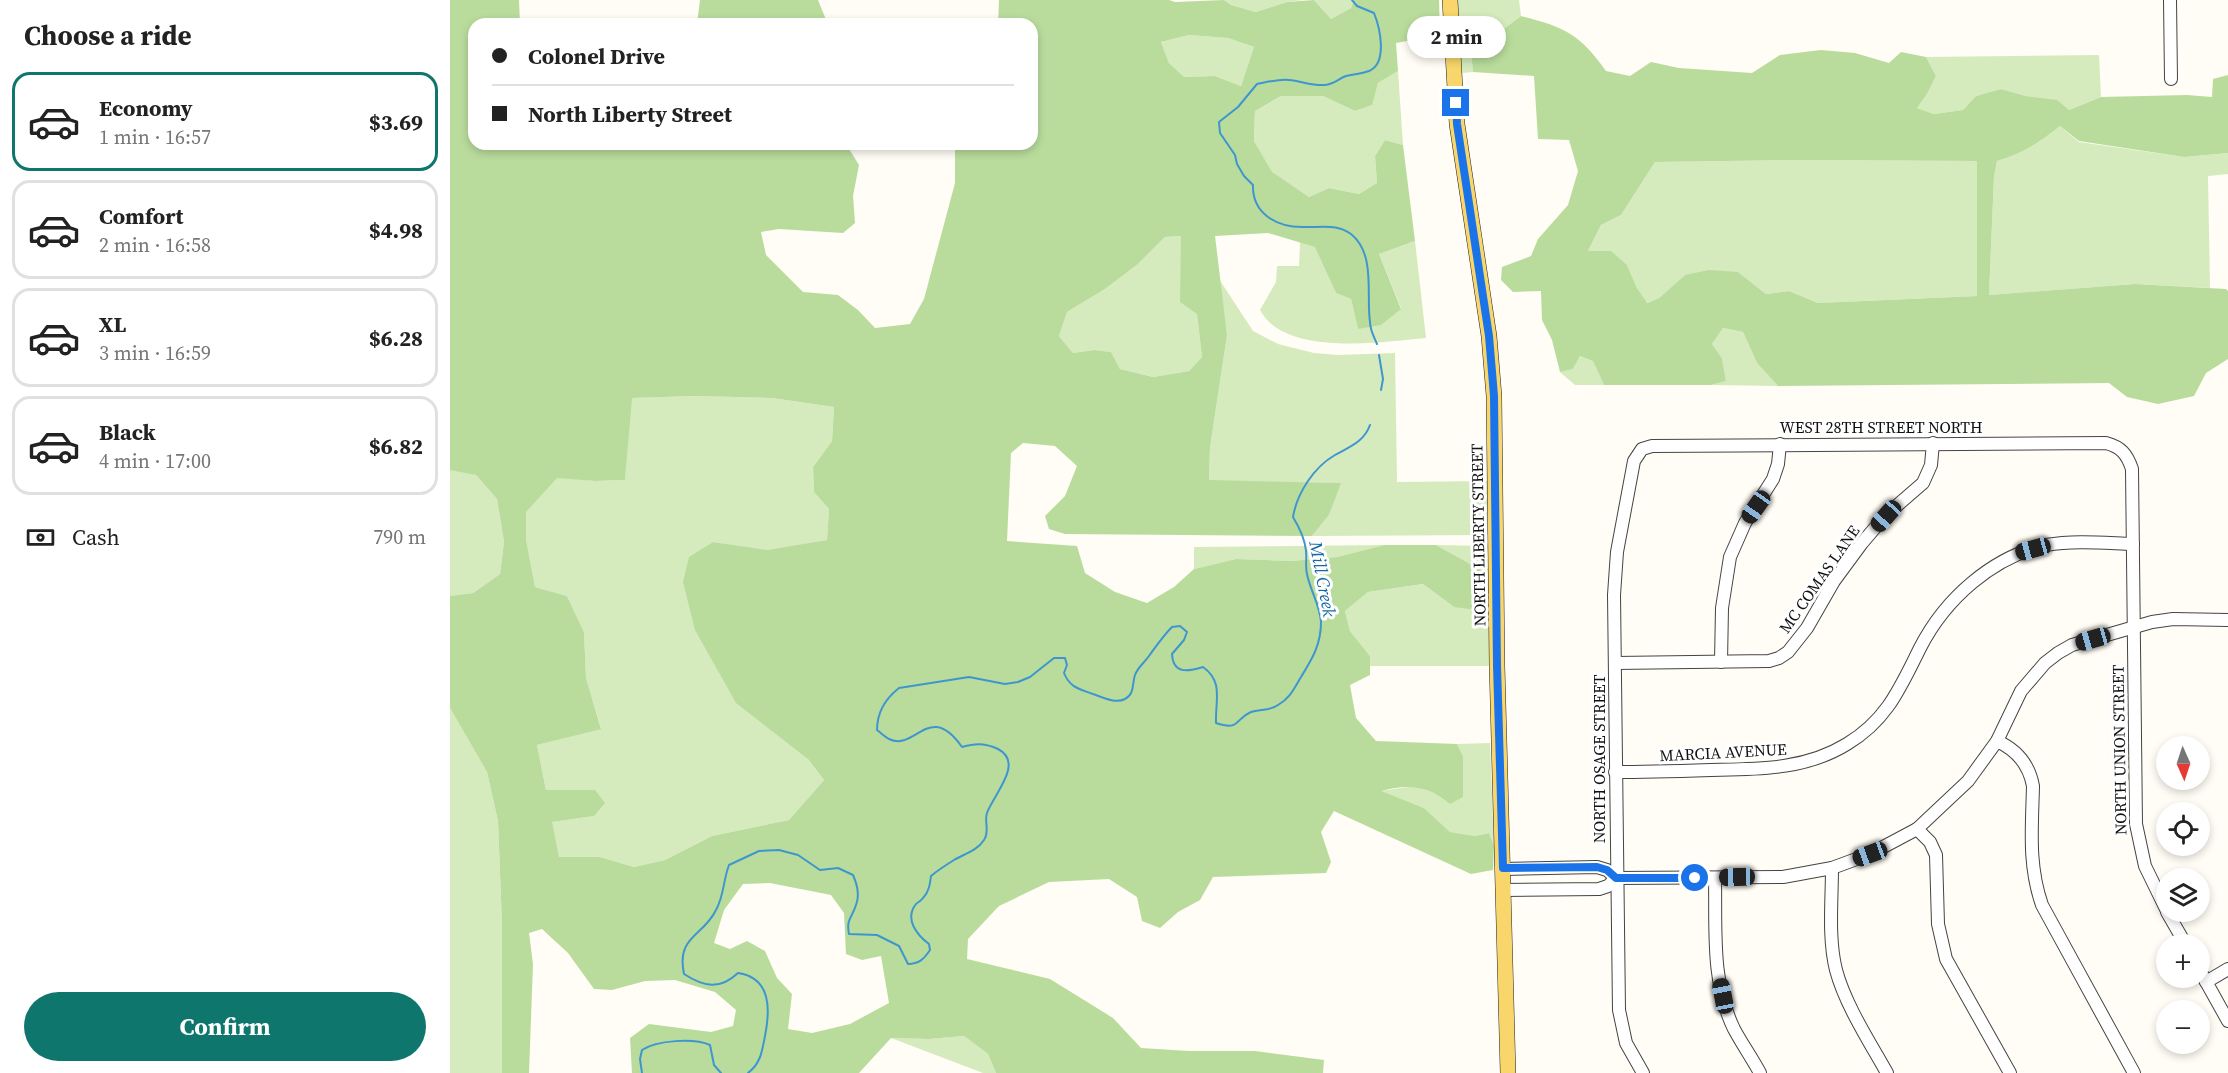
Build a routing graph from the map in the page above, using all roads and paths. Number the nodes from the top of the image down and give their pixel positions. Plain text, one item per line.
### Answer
1 (1450, 0) edge
2 (2170, 0) edge
3 (2171, 79) dead end
4 (1933, 443) junction
5 (1780, 444) junction
6 (2116, 446) joint
7 (1647, 448) joint
8 (2133, 544) junction
9 (2228, 620) edge
10 (2133, 627) junction
11 (1721, 662) junction
12 (1615, 663) junction
13 (1996, 741) junction
14 (1615, 772) junction
15 (1917, 829) junction
16 (1503, 868) junction
17 (1832, 868) junction
18 (1616, 878) junction
19 (1715, 878) junction
20 (2156, 888) edge
21 (1503, 890) junction
22 (2228, 969) edge
23 (2210, 980) edge
24 (2209, 988) edge
25 (2228, 1021) edge
26 (1508, 1073) edge
27 (1643, 1073) edge
28 (1760, 1073) edge
29 (1887, 1073) edge
30 (2010, 1073) edge
31 (2134, 1073) edge

1 - 16 main road, NORTH LIBERTY STREET
2 - 3 street
4 - 5 street, WEST 28TH STREET NORTH
4 - 6 street, WEST 28TH STREET NORTH
4 - 11 street, MC COMAS LANE
5 - 7 street, WEST 28TH STREET NORTH
5 - 11 street
6 - 8 street, NORTH UNION STREET
7 - 12 street, NORTH OSAGE STREET
8 - 10 street, NORTH UNION STREET
8 - 14 street, MARCIA AVENUE
9 - 10 street
10 - 13 street
10 - 20 street, NORTH UNION STREET
11 - 12 street, MC COMAS LANE
12 - 14 street, NORTH OSAGE STREET
13 - 15 street
13 - 31 street
14 - 18 street, NORTH OSAGE STREET
15 - 17 street
15 - 30 street
16 - 18 street
16 - 21 main road, NORTH LIBERTY STREET
17 - 19 street
17 - 29 street
18 - 19 street
18 - 21 street
18 - 27 street, NORTH OSAGE STREET
19 - 28 street
21 - 26 main road, NORTH LIBERTY STREET
22 - 23 street
24 - 25 street

